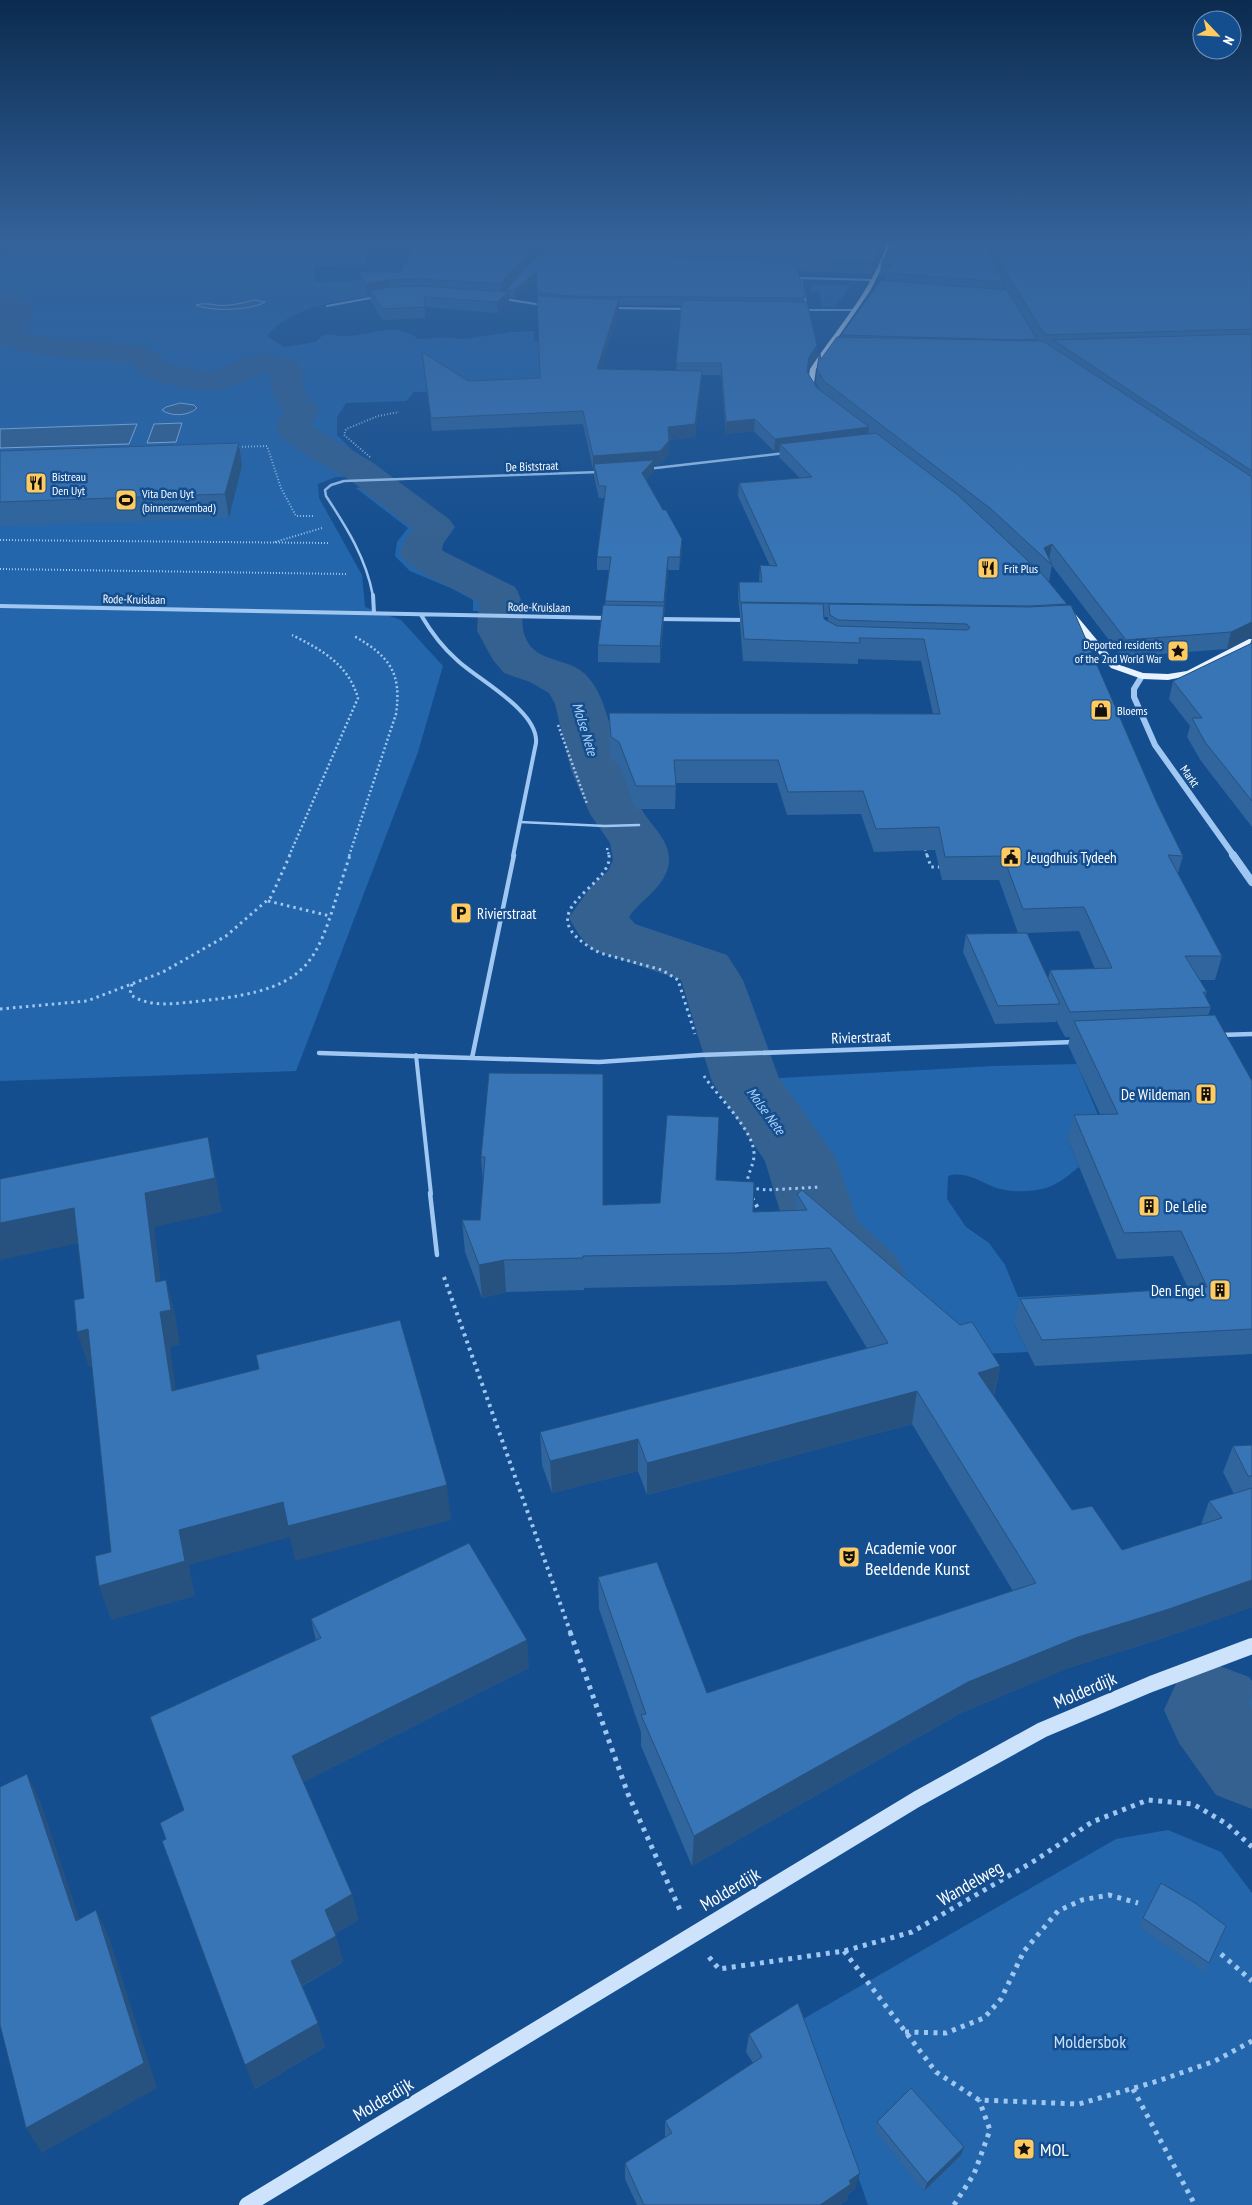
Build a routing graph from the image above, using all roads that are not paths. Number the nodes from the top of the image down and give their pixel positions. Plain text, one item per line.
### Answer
1 (828, 347) joint
2 (835, 347) edge
3 (824, 402) edge
4 (790, 452) edge
5 (640, 470) edge
6 (602, 472) edge
7 (0, 606) edge
8 (1064, 607) edge
9 (374, 613) junction
10 (421, 615) junction
11 (614, 618) edge
12 (654, 618) edge
13 (754, 620) edge
14 (1252, 641) edge
15 (1142, 676) junction
16 (520, 822) junction
17 (639, 825) dead end
18 (1252, 882) edge
19 (1252, 1034) edge
20 (1214, 1036) edge
21 (1080, 1041) edge
22 (319, 1053) dead end
23 (416, 1055) junction
24 (472, 1058) junction
25 (437, 1255) road end
26 (1252, 1646) edge
27 (247, 2205) edge

1 - 2 street
1 - 3 main road
4 - 5 street
6 - 9 street, De Biststraat
7 - 9 street, Rode-Kruislaan
8 - 15 main road
9 - 10 street, Rode-Kruislaan
10 - 11 street, Rode-Kruislaan
10 - 16 street
12 - 13 street
14 - 15 main road
15 - 18 street, Markt
16 - 17 lane
16 - 24 street
19 - 20 street
21 - 24 street, Rivierstraat
22 - 23 street, Rivierstraat
23 - 24 street, Rivierstraat
23 - 25 lane
26 - 27 main road, Molderdijk

